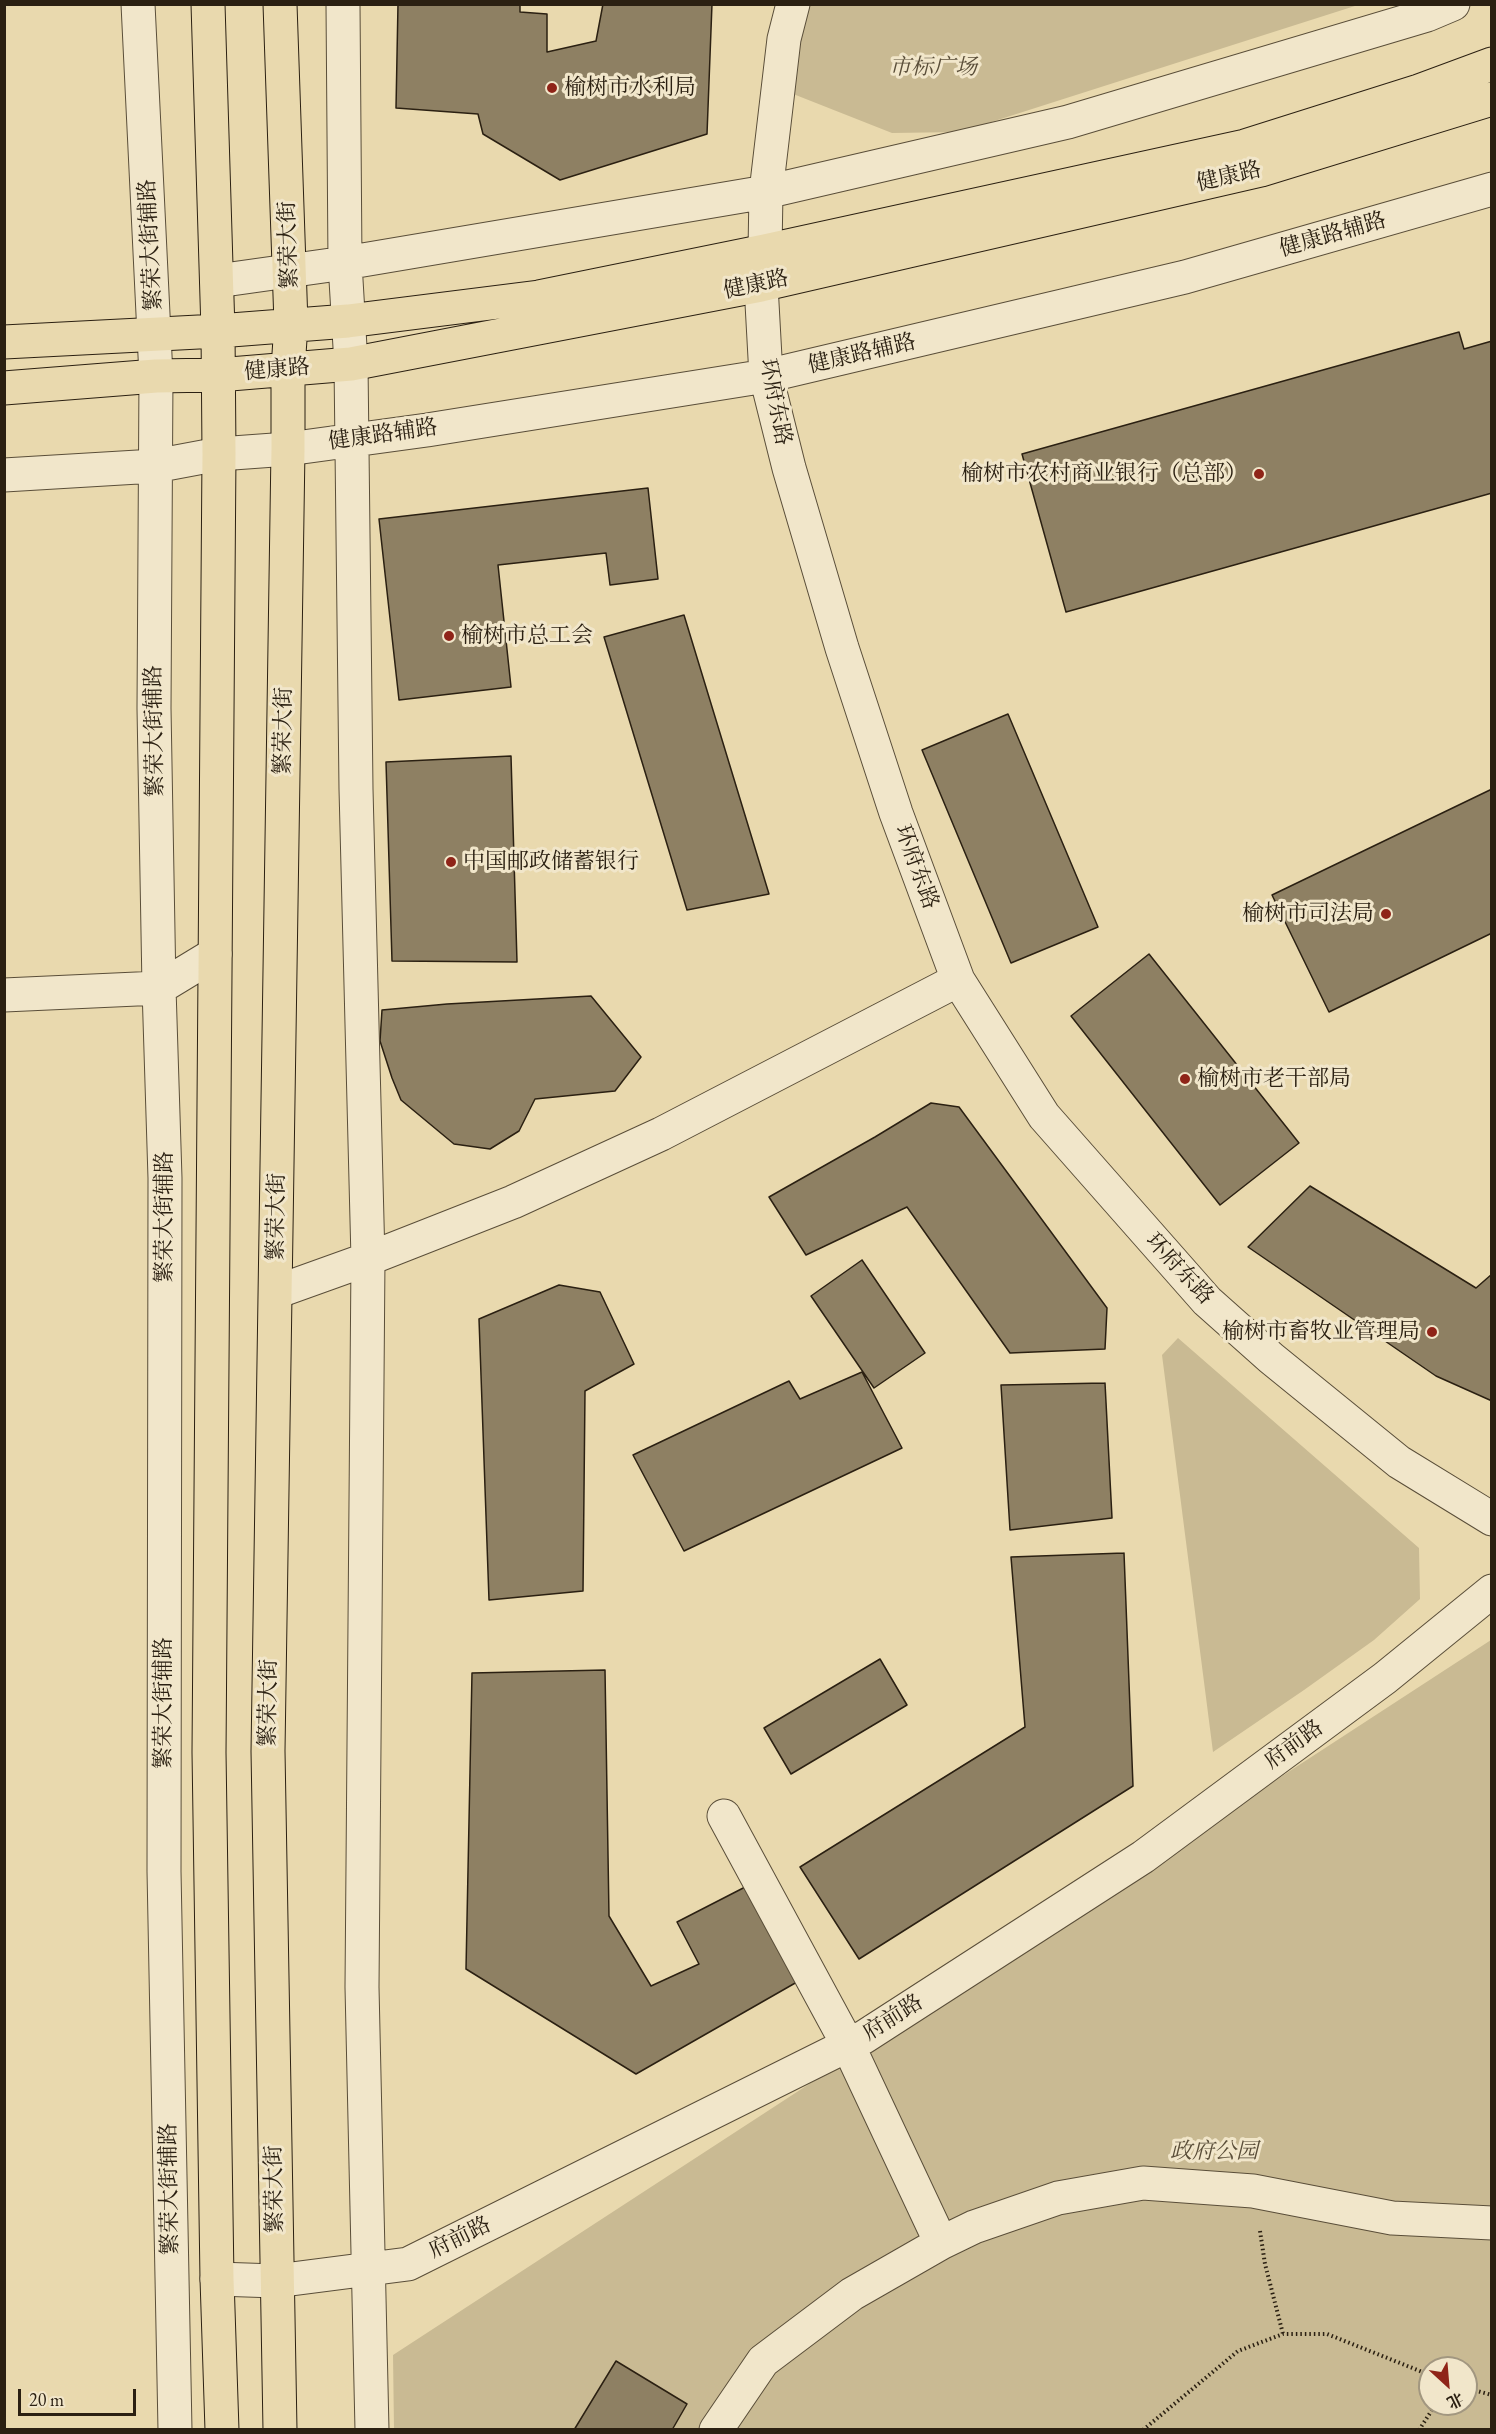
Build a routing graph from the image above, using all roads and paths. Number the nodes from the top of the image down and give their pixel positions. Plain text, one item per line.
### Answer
1 (138, 4) edge
2 (208, 4) edge
3 (280, 4) edge
4 (343, 4) edge
5 (793, 4) edge
6 (1453, 4) edge
7 (1491, 64) edge
8 (1491, 99) edge
9 (1491, 189) edge
10 (766, 192) junction
11 (765, 251) junction
12 (345, 263) junction
13 (290, 270) junction
14 (217, 281) junction
15 (761, 285) junction
16 (348, 321) junction
17 (291, 324) junction
18 (218, 331) junction
19 (155, 334) junction
20 (4, 342) edge
21 (351, 364) junction
22 (288, 369) junction
23 (218, 375) junction
24 (156, 376) junction
25 (766, 376) junction
26 (4, 388) edge
27 (352, 440) junction
28 (288, 449) junction
29 (219, 454) junction
30 (156, 466) junction
31 (4, 475) edge
32 (215, 954) junction
33 (958, 980) junction
34 (159, 988) junction
35 (4, 996) edge
36 (368, 1259) junction
37 (276, 1292) junction
38 (1491, 1519) edge
39 (1491, 1591) edge
40 (724, 1816) dead end
41 (848, 2045) junction
42 (1253, 2192) junction
43 (1491, 2223) edge
44 (941, 2243) junction
45 (368, 2269) junction
46 (217, 2279) junction
47 (276, 2281) junction
48 (1283, 2334) junction
49 (1418, 2370) edge
50 (1428, 2416) edge
51 (175, 2430) edge
52 (222, 2430) edge
53 (280, 2430) edge
54 (372, 2430) edge
55 (716, 2430) edge
56 (1143, 2430) edge
57 (1419, 2430) edge

1 - 19 street, 繁荣大街辅路
2 - 14 main road
3 - 13 main road, 繁荣大街
4 - 12 street
5 - 10 street, 环府东路
6 - 10 street
7 - 11 main road, 健康路
8 - 15 main road, 健康路
9 - 25 street, 健康路辅路
10 - 11 street, 环府东路
10 - 12 street
11 - 15 street, 环府东路
11 - 16 main road, 健康路
12 - 13 street
12 - 16 street
13 - 14 street
13 - 17 main road, 繁荣大街
14 - 18 main road
15 - 21 main road, 健康路
15 - 25 street, 环府东路
16 - 17 main road, 健康路
16 - 21 street
17 - 18 main road, 健康路
17 - 22 main road, 繁荣大街
18 - 19 main road, 健康路
18 - 23 main road
19 - 20 main road, 健康路
19 - 24 street, 繁荣大街辅路
21 - 22 main road, 健康路
21 - 27 street
22 - 23 main road, 健康路
22 - 28 main road, 繁荣大街
23 - 24 main road, 健康路
23 - 29 main road
24 - 26 main road, 健康路
24 - 30 street, 繁荣大街辅路
25 - 27 street, 健康路辅路
25 - 33 street, 环府东路
27 - 28 street, 健康路辅路
27 - 36 street
28 - 29 street, 健康路辅路
28 - 37 main road, 繁荣大街
29 - 30 street, 健康路辅路
29 - 32 main road
30 - 31 street, 健康路辅路
30 - 34 street, 繁荣大街辅路
32 - 34 street
32 - 46 main road
33 - 36 street
33 - 38 street, 环府东路
34 - 35 street
34 - 51 street, 繁荣大街辅路
36 - 37 street
36 - 45 street
37 - 47 main road, 繁荣大街
39 - 41 street, 府前路
40 - 41 street
41 - 44 street
41 - 45 street, 府前路
42 - 43 street
42 - 44 street
42 - 48 path
44 - 55 street
45 - 47 street, 府前路
45 - 54 street
46 - 47 street, 府前路
46 - 52 main road
47 - 53 main road, 繁荣大街
48 - 49 path
48 - 56 path
50 - 57 path

